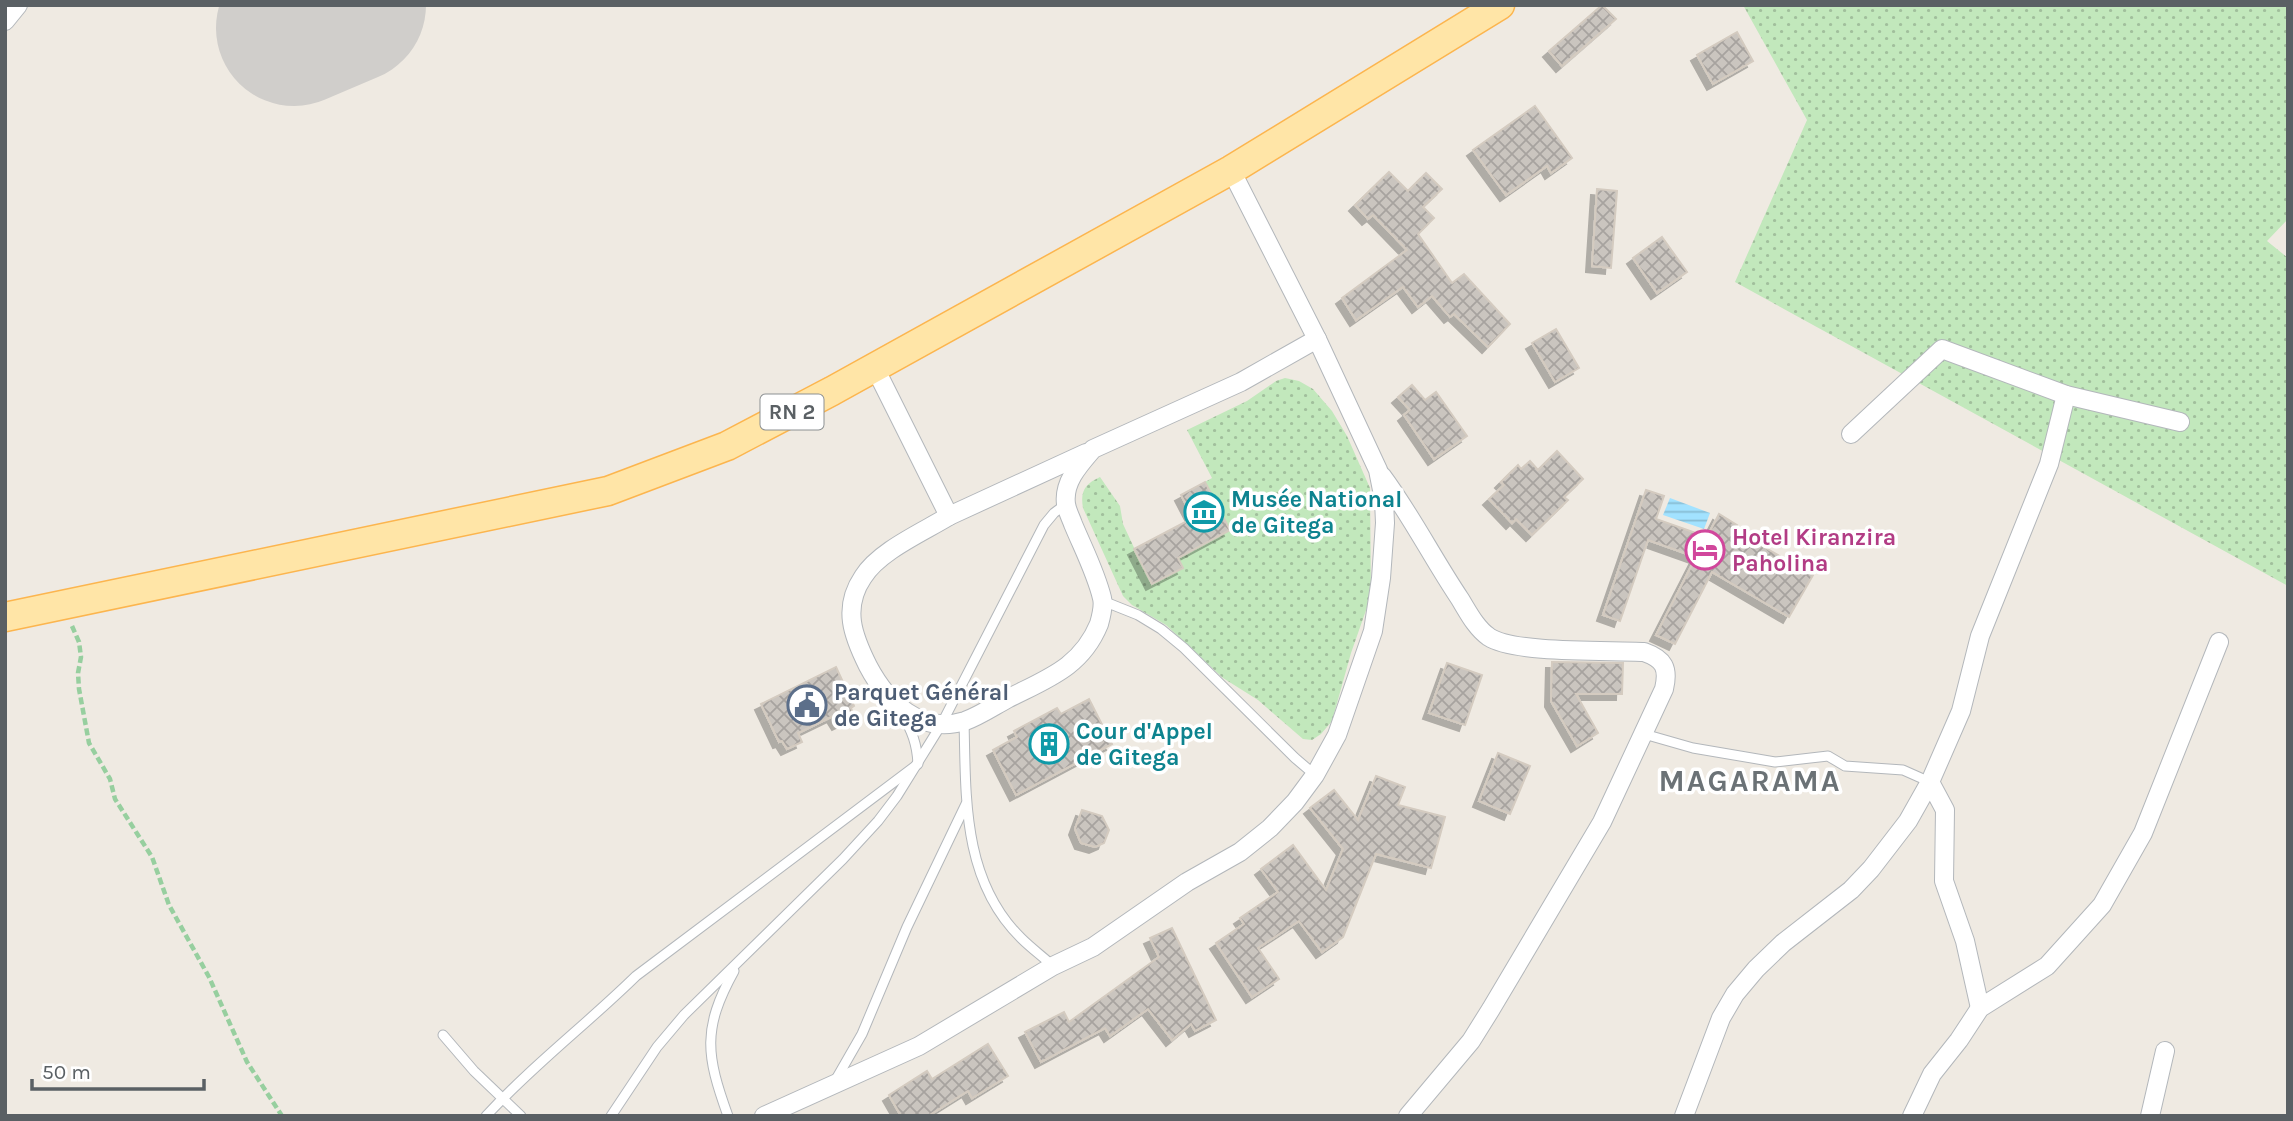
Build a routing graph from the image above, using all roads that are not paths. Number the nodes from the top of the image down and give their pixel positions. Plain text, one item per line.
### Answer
1 (18, 5) edge
2 (1500, 5) edge
3 (5, 22) edge
4 (1231, 170) junction
5 (1317, 338) junction
6 (874, 368) junction
7 (2066, 395) junction
8 (2180, 422) dead end
9 (1851, 434) dead end
10 (1093, 449) junction
11 (1378, 471) junction
12 (1066, 504) junction
13 (949, 516) junction
14 (1103, 601) junction
15 (5, 617) edge
16 (2219, 642) dead end
17 (898, 707) junction
18 (964, 721) junction
19 (940, 724) junction
20 (1644, 734) junction
21 (918, 764) junction
22 (1315, 775) junction
23 (1930, 782) junction
24 (966, 803) junction
25 (740, 960) junction
26 (1053, 966) junction
27 (1980, 1008) junction
28 (443, 1035) dead end
29 (2165, 1051) dead end
30 (832, 1085) junction
31 (501, 1099) junction
32 (486, 1116) edge
33 (521, 1116) edge
34 (611, 1116) edge
35 (728, 1116) edge
36 (764, 1116) edge
37 (1408, 1116) edge
38 (1684, 1116) edge
39 (1912, 1116) edge
40 (2150, 1116) edge

1 - 3 street
2 - 4 main road, RN 2
4 - 5 street
4 - 6 main road, RN 2
5 - 10 street
5 - 11 street
6 - 13 street
6 - 15 main road, RN 2
7 - 8 street
7 - 9 street
7 - 23 street
10 - 12 street
10 - 13 street
11 - 20 street
11 - 22 street
12 - 14 street
12 - 19 lane
13 - 17 street
14 - 18 street
14 - 22 lane
16 - 27 street
17 - 19 street
17 - 21 lane
18 - 19 street
18 - 24 lane
19 - 21 lane
20 - 23 lane
20 - 37 street
21 - 25 lane
21 - 31 lane
22 - 26 street
23 - 27 street
23 - 38 street
24 - 26 lane
24 - 30 lane
25 - 34 lane
25 - 35 lane
26 - 30 street
27 - 39 street
28 - 31 lane
29 - 40 street
30 - 36 street
31 - 32 lane
31 - 33 lane

